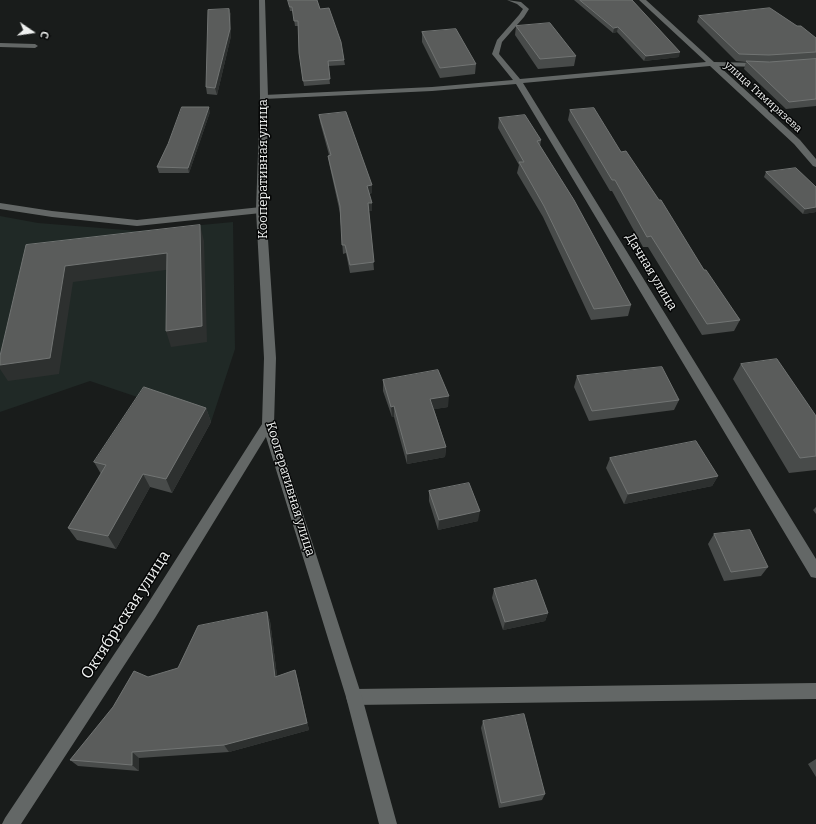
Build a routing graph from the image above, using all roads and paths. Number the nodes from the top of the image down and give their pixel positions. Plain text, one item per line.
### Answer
1 (262, 0) edge
2 (510, 0) edge
3 (642, 0) edge
4 (0, 45) edge
5 (35, 46) dead end
6 (710, 64) junction
7 (766, 66) edge
8 (518, 80) junction
9 (264, 97) junction
10 (816, 164) edge
11 (0, 206) edge
12 (261, 210) junction
13 (268, 424) junction
14 (816, 572) edge
15 (816, 691) edge
16 (354, 697) junction
17 (11, 824) edge
18 (388, 824) edge

1 - 9 street, Кооперативная улица
2 - 8 street, Дачная улица
3 - 6 street, улица Тимирязева
4 - 5 street
6 - 7 street, улица Тимирязева
6 - 8 street
6 - 10 street, улица Тимирязева
8 - 9 street
8 - 14 street, Дачная улица
9 - 12 street, Кооперативная улица
11 - 12 street
12 - 13 street, Кооперативная улица
13 - 16 street, Кооперативная улица
13 - 17 street, Октябрьская улица
15 - 16 street
16 - 18 street, Кооперативная улица

